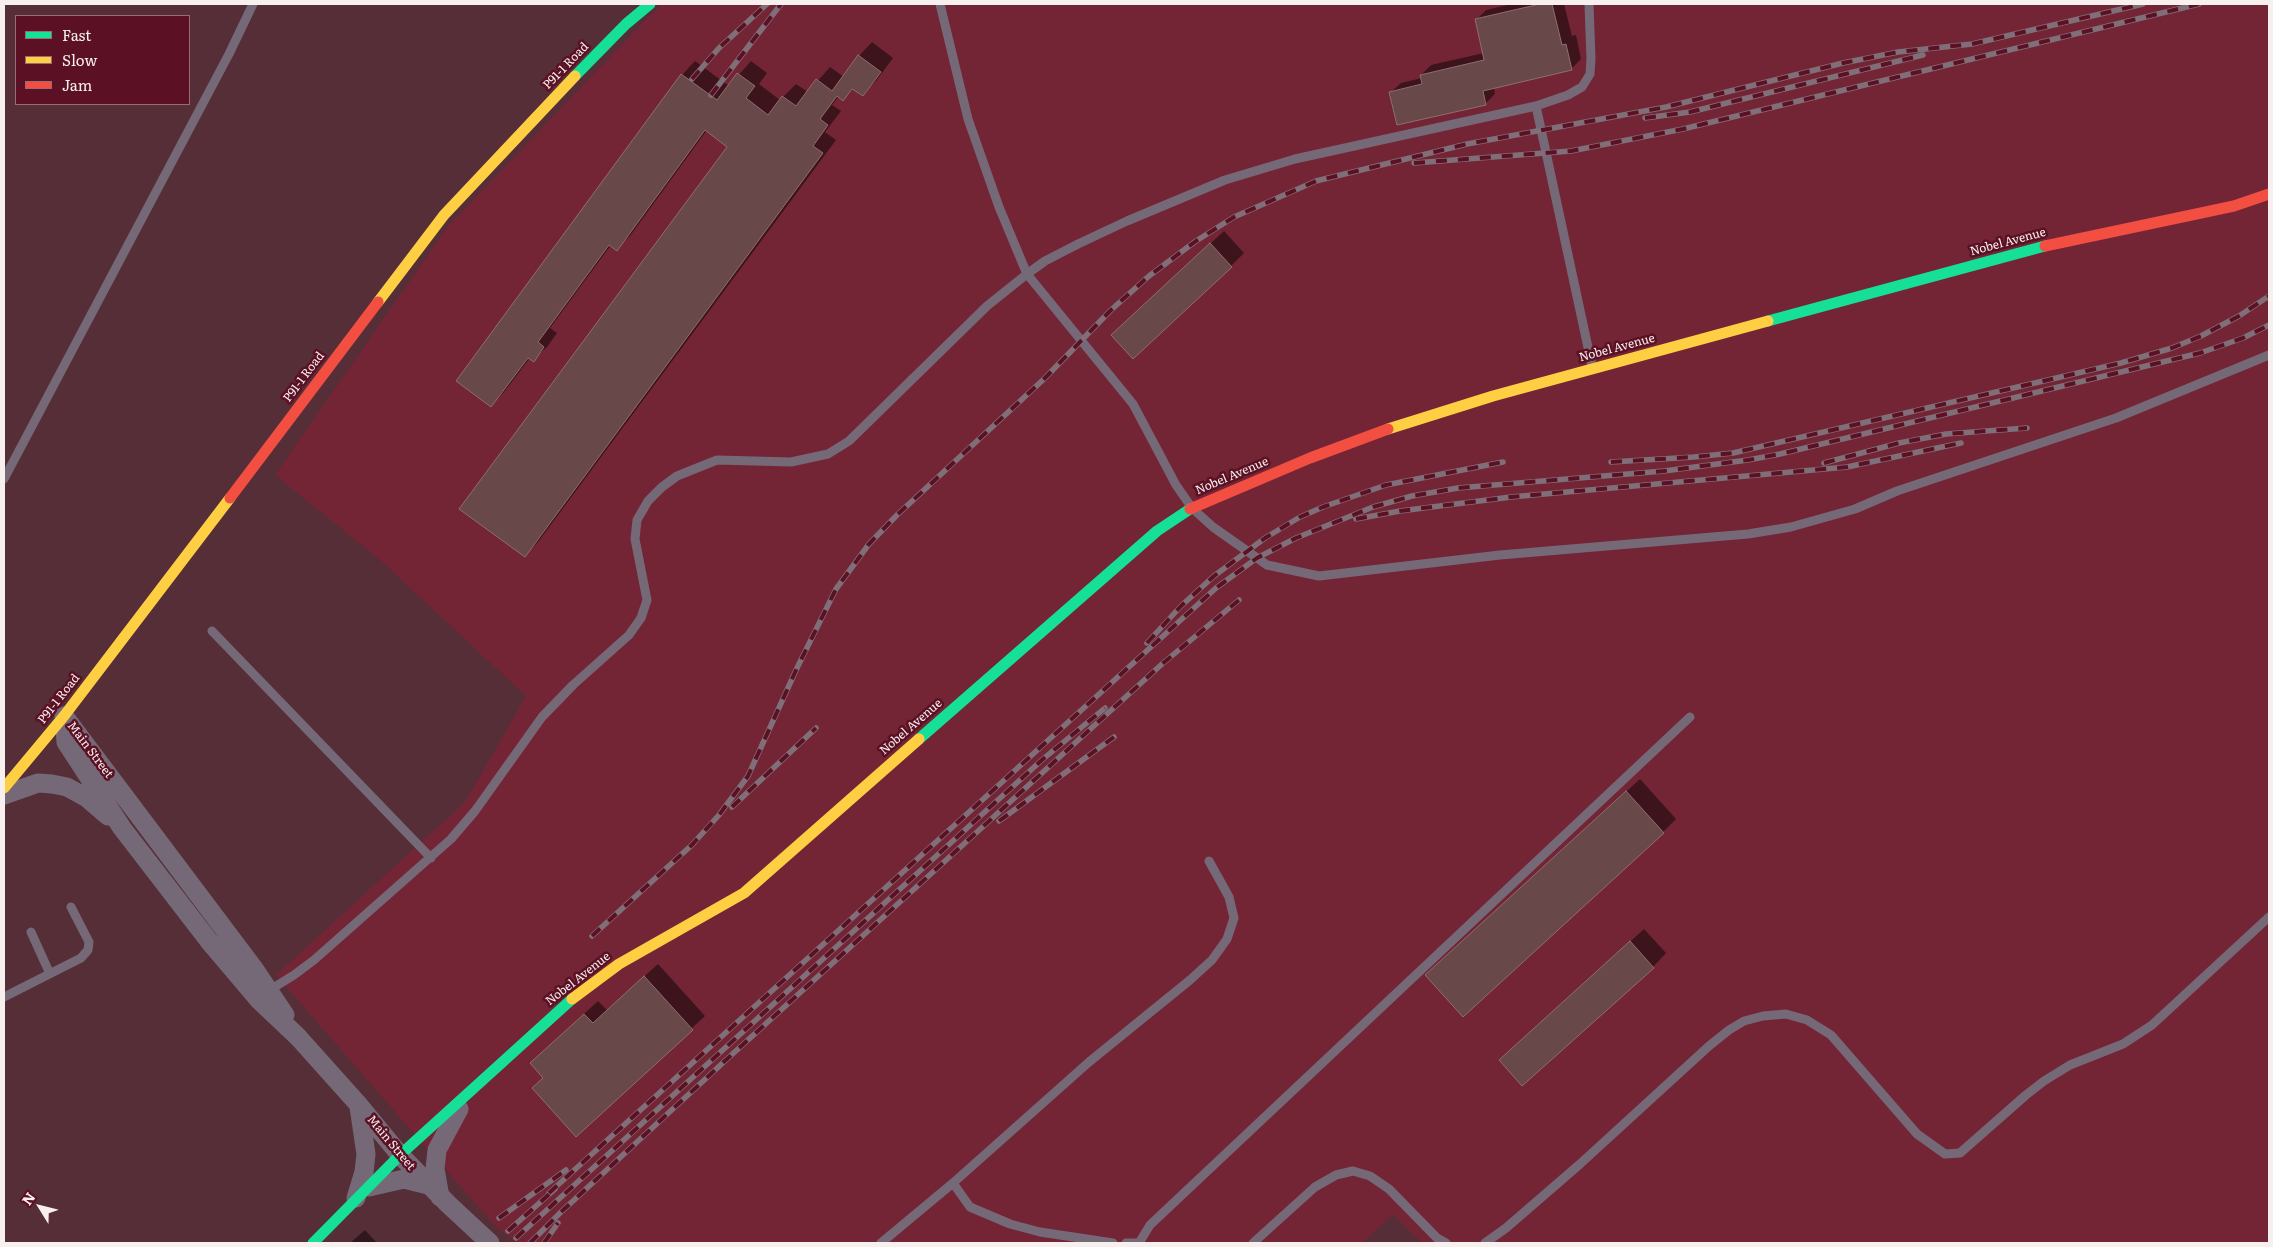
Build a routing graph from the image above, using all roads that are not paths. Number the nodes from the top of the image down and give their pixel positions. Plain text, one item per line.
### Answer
1 (253, 4) edge
2 (650, 4) edge
3 (940, 4) edge
4 (1589, 4) edge
5 (1536, 106) junction
6 (2269, 194) edge
7 (1027, 274) junction
8 (2269, 355) edge
9 (1592, 369) junction
10 (4, 479) edge
11 (1192, 508) junction
12 (212, 632) dead end
13 (64, 716) junction
14 (1690, 717) dead end
15 (4, 788) edge
16 (4, 795) edge
17 (122, 828) junction
18 (431, 858) junction
19 (1209, 861) dead end
20 (72, 907) dead end
21 (2269, 918) edge
22 (32, 932) dead end
23 (50, 974) junction
24 (264, 995) junction
25 (4, 997) edge
26 (470, 1091) junction
27 (358, 1104) junction
28 (400, 1155) junction
29 (953, 1183) junction
30 (369, 1187) junction
31 (434, 1191) junction
32 (354, 1201) junction
33 (313, 1243) edge
34 (490, 1243) edge
35 (881, 1243) edge
36 (1113, 1243) edge
37 (1126, 1243) edge
38 (1139, 1243) edge
39 (1144, 1243) edge
40 (1253, 1243) edge
41 (1446, 1243) edge
42 (1485, 1243) edge

1 - 10 lane
2 - 13 street, P91-1 Road
3 - 7 lane
4 - 5 lane
5 - 7 lane
5 - 9 lane
6 - 9 street, Nobel Avenue
7 - 11 lane
7 - 18 lane
8 - 11 lane
9 - 11 street, Nobel Avenue
11 - 26 street, Nobel Avenue
12 - 18 lane
13 - 15 street, P91-1 Road
13 - 17 street, Main Street
13 - 24 street, Main Street
14 - 38 lane
16 - 17 street
17 - 24 street, Main Street
18 - 24 lane
19 - 29 lane
20 - 23 lane
21 - 42 lane
22 - 23 lane
23 - 25 lane
24 - 27 street, Main Street
26 - 28 street, Nobel Avenue
26 - 31 street
27 - 28 street, Main Street
27 - 32 street
28 - 30 street, Nobel Avenue
28 - 31 street, Main Street
29 - 35 lane
29 - 36 lane
30 - 31 street
30 - 32 street, Nobel Avenue
31 - 34 street, Main Street
32 - 33 street, Nobel Avenue
37 - 38 lane
38 - 39 lane
40 - 41 lane

